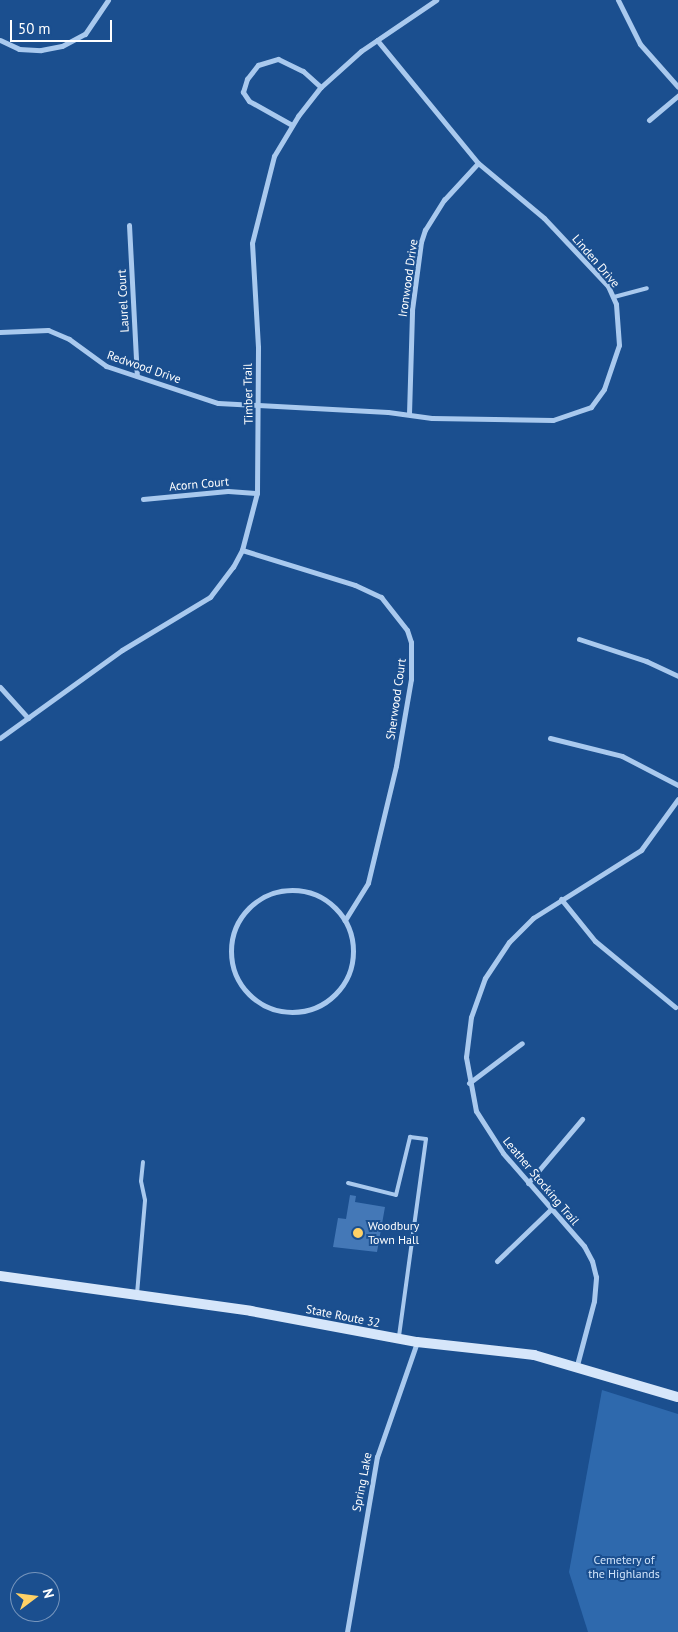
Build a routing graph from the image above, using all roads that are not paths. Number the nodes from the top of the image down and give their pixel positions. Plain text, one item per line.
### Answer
1 (108, 0) edge
2 (436, 0) edge
3 (618, 0) edge
4 (0, 40) edge
5 (377, 40) junction
6 (321, 87) junction
7 (678, 87) edge
8 (678, 96) edge
9 (649, 120) dead end
10 (292, 125) junction
11 (478, 163) junction
12 (129, 225) dead end
13 (647, 288) dead end
14 (614, 297) junction
15 (0, 332) edge
16 (137, 376) junction
17 (259, 407) junction
18 (409, 414) junction
19 (257, 493) junction
20 (143, 499) dead end
21 (242, 550) junction
22 (579, 639) dead end
23 (678, 676) edge
24 (0, 688) edge
25 (28, 718) junction
26 (0, 738) edge
27 (550, 738) dead end
28 (678, 786) edge
29 (678, 799) edge
30 (561, 899) junction
31 (345, 920) junction
32 (675, 1007) dead end
33 (522, 1043) dead end
34 (470, 1083) junction
35 (582, 1119) dead end
36 (143, 1162) dead end
37 (348, 1183) dead end
38 (528, 1184) junction
39 (551, 1209) junction
40 (497, 1261) dead end
41 (0, 1276) edge
42 (137, 1294) junction
43 (398, 1339) junction
44 (417, 1342) junction
45 (577, 1365) junction
46 (678, 1397) edge
47 (347, 1632) edge

1 - 4 street
2 - 5 street, Timber Trail
3 - 7 street
5 - 6 street, Timber Trail
5 - 11 street, Linden Drive
6 - 10 street, Timber Trail
6 - 10 street
8 - 9 street
10 - 17 street, Timber Trail
11 - 14 street, Linden Drive
11 - 18 street, Ironwood Drive
12 - 16 street, Laurel Court
13 - 14 lane
14 - 18 street, Linden Drive
15 - 16 street, Redwood Drive
16 - 17 street, Redwood Drive
17 - 18 street, Linden Drive
17 - 19 street, Timber Trail
19 - 20 street, Acorn Court
19 - 21 street, Timber Trail
21 - 25 street, Timber Trail
21 - 31 street, Sherwood Court
22 - 23 street
24 - 25 street
25 - 26 street, Timber Trail
27 - 28 street
29 - 30 street, Leather Stocking Trail
30 - 32 street
30 - 34 street, Leather Stocking Trail
31 - 31 street
33 - 34 street
34 - 38 street, Leather Stocking Trail
35 - 38 street
36 - 42 lane
37 - 43 lane
38 - 39 street, Leather Stocking Trail
39 - 40 street
39 - 45 street, Leather Stocking Trail
41 - 42 main road, State Route 32
42 - 43 main road, State Route 32
43 - 44 main road, State Route 32
44 - 45 main road, State Route 32
44 - 47 street, Spring Lake
45 - 46 main road, State Route 32

